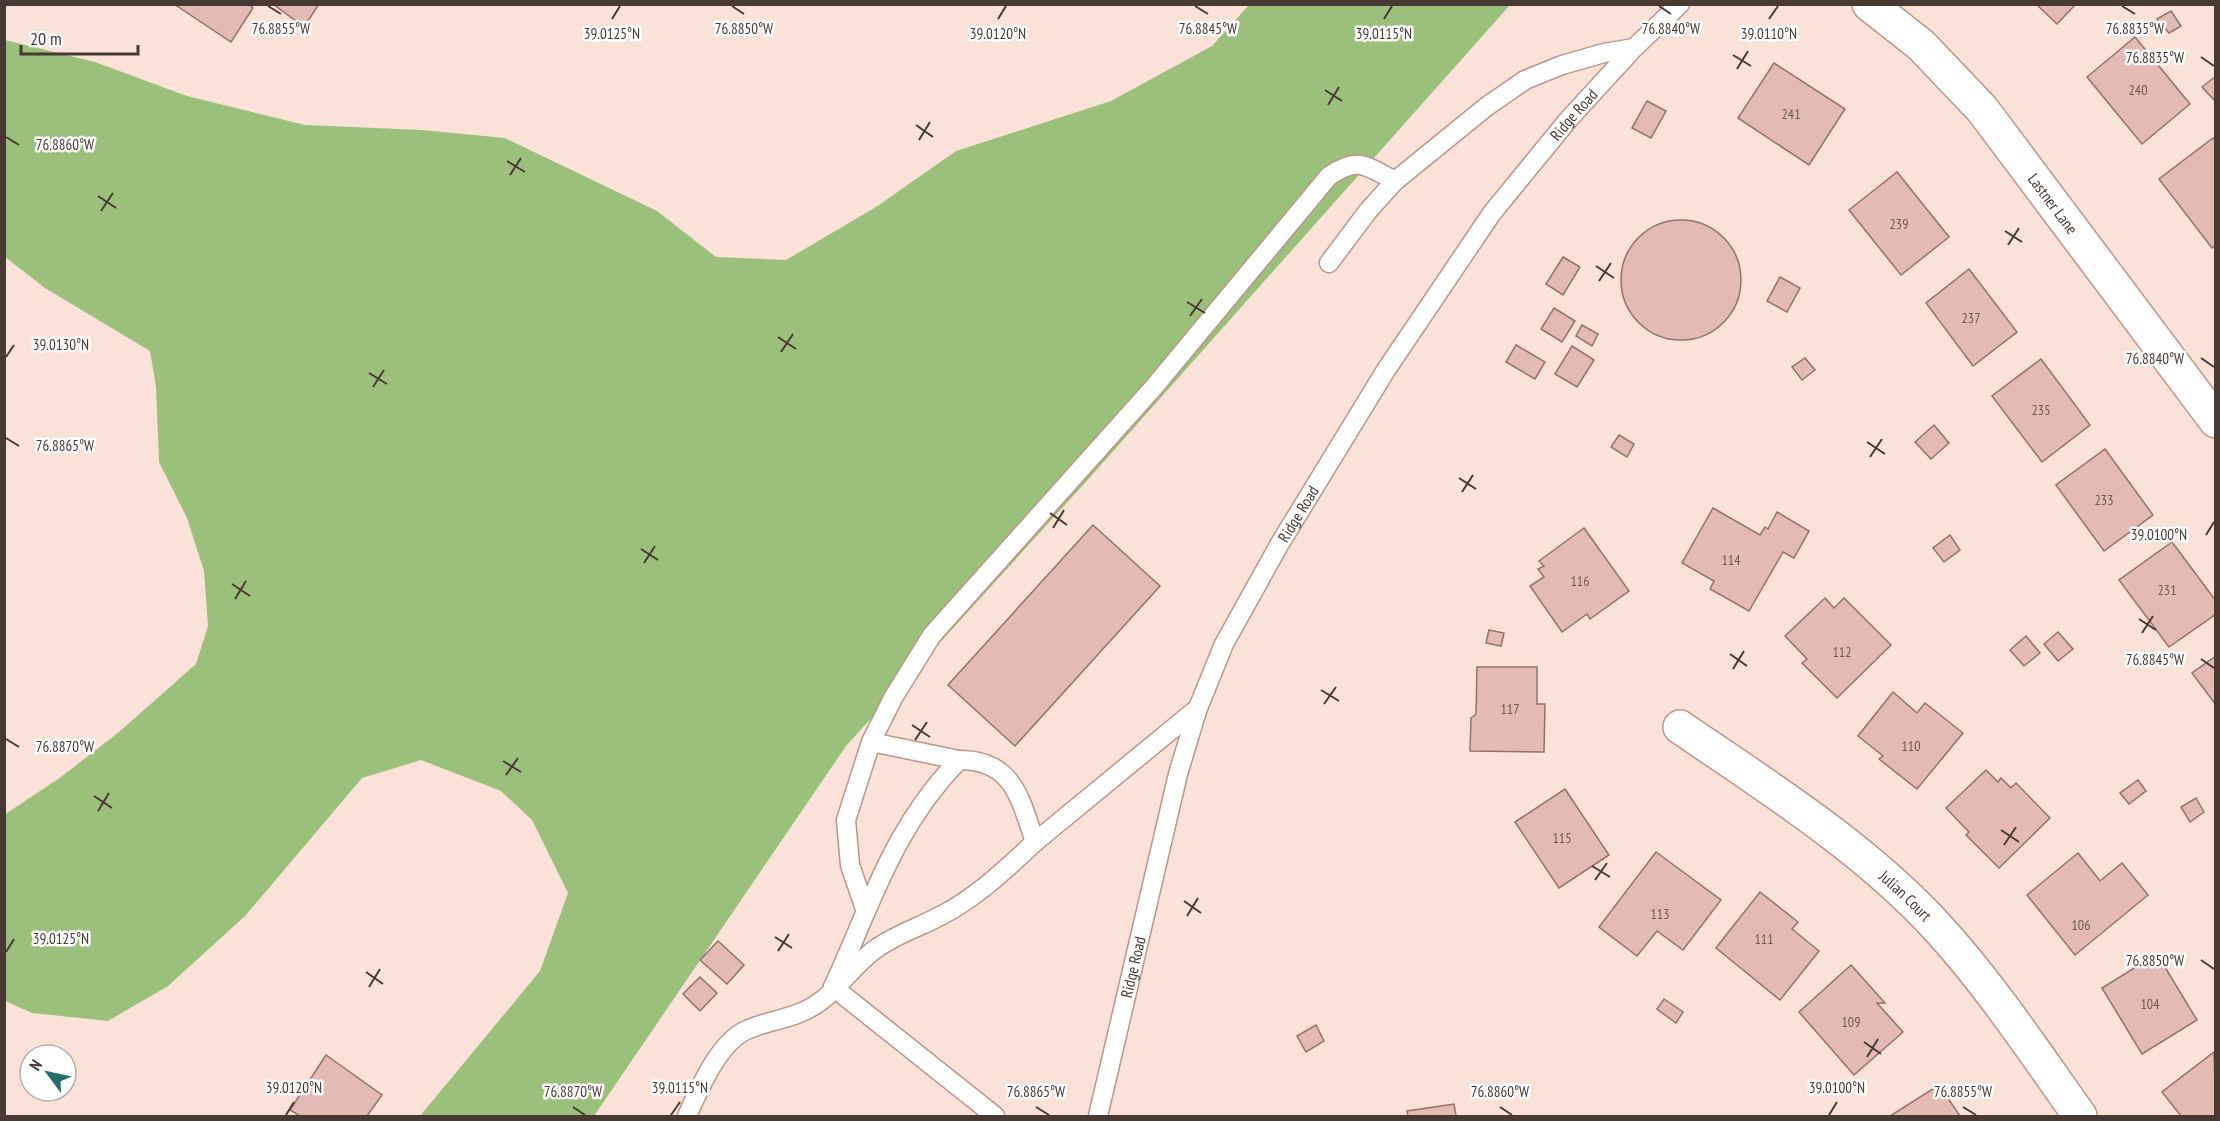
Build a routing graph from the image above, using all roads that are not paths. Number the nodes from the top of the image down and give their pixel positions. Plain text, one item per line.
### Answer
1 (1680, 4) edge
2 (1869, 4) edge
3 (1634, 48) junction
4 (1395, 182) junction
5 (1329, 263) dead end
6 (2216, 421) edge
7 (1198, 708) junction
8 (1680, 727) dead end
9 (871, 742) junction
10 (959, 760) junction
11 (1035, 842) junction
12 (865, 909) junction
13 (833, 987) junction
14 (687, 1116) edge
15 (995, 1116) edge
16 (1098, 1116) edge
17 (2080, 1116) edge

1 - 3 lane, Ridge Road
2 - 6 street, Lastner Lane
3 - 4 lane
3 - 7 lane, Ridge Road
4 - 5 lane
4 - 9 lane
7 - 11 lane
7 - 16 lane, Ridge Road
8 - 17 street, Julian Court
9 - 10 lane
9 - 12 lane
10 - 11 lane
10 - 12 lane
11 - 13 lane
12 - 13 lane
13 - 14 lane
13 - 15 lane

